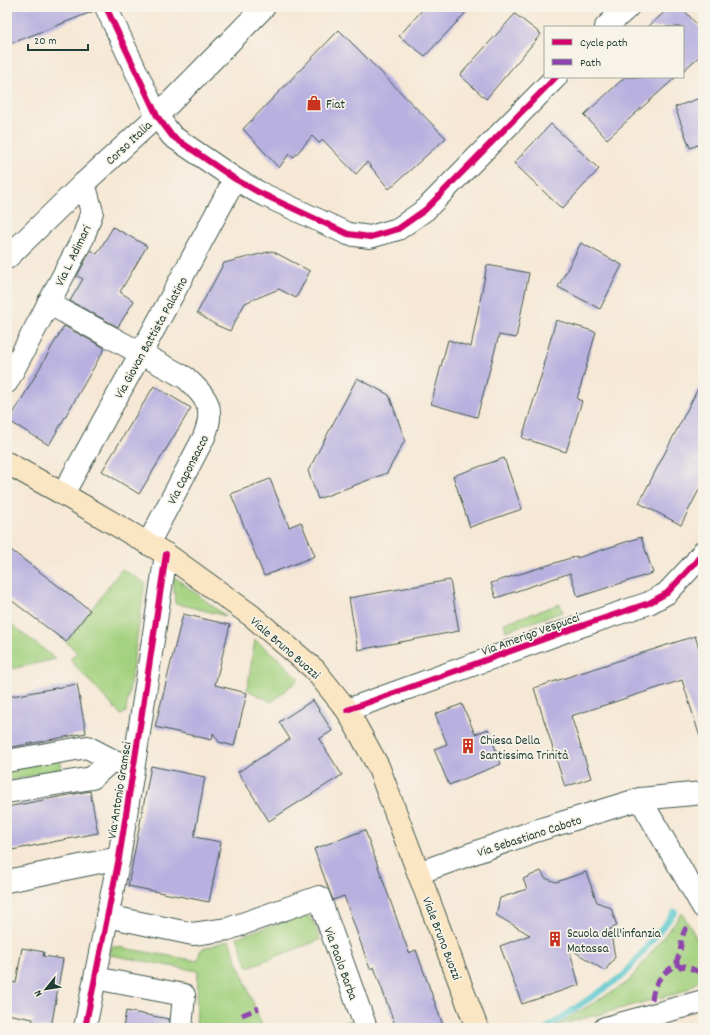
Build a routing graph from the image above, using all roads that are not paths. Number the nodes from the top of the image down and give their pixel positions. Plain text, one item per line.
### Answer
1 (106, 7) edge
2 (264, 7) edge
3 (628, 7) edge
4 (607, 26) edge
5 (555, 78) edge
6 (156, 116) junction
7 (235, 179) junction
8 (84, 183) junction
9 (7, 258) edge
10 (48, 303) junction
11 (141, 353) junction
12 (7, 382) edge
13 (7, 463) edge
14 (63, 494) junction
15 (157, 549) junction
16 (703, 552) edge
17 (347, 710) junction
18 (112, 760) junction
19 (7, 761) edge
20 (133, 768) junction
21 (7, 792) edge
22 (703, 793) edge
23 (640, 799) junction
24 (118, 858) junction
25 (418, 873) junction
26 (7, 881) edge
27 (703, 907) edge
28 (107, 916) junction
29 (95, 978) junction
30 (703, 1001) edge
31 (84, 1028) edge
32 (180, 1028) edge
33 (366, 1028) edge
34 (477, 1028) edge
35 (604, 1028) edge

1 - 6 street
2 - 6 street, Corso Italia
3 - 4 street
5 - 7 street
6 - 7 street
6 - 8 street, Corso Italia
7 - 11 street, Via Giovan Battista Palatino
8 - 9 street, Corso Italia
8 - 10 street, Via L. Adimari
10 - 11 street
10 - 12 street, Via L. Adimari
11 - 14 street, Via Giovan Battista Palatino
11 - 15 street, Via Caponsacco
13 - 14 main road, Viale Bruno Buozzi
14 - 15 main road, Viale Bruno Buozzi
15 - 17 main road, Viale Bruno Buozzi
15 - 20 street, Via Antonio Gramsci
16 - 17 street, Via Amerigo Vespucci
17 - 25 main road, Viale Bruno Buozzi
18 - 19 street
18 - 20 street
18 - 21 street
20 - 24 street, Via Antonio Gramsci
22 - 23 street, Via Sebastiano Caboto
23 - 25 street, Via Sebastiano Caboto
23 - 27 street
24 - 26 street
24 - 28 street, Via Antonio Gramsci
25 - 34 main road, Viale Bruno Buozzi
28 - 29 street, Via Antonio Gramsci
28 - 33 street, Via Paolo Barba
29 - 31 street, Via Antonio Gramsci
29 - 32 street
30 - 35 street

